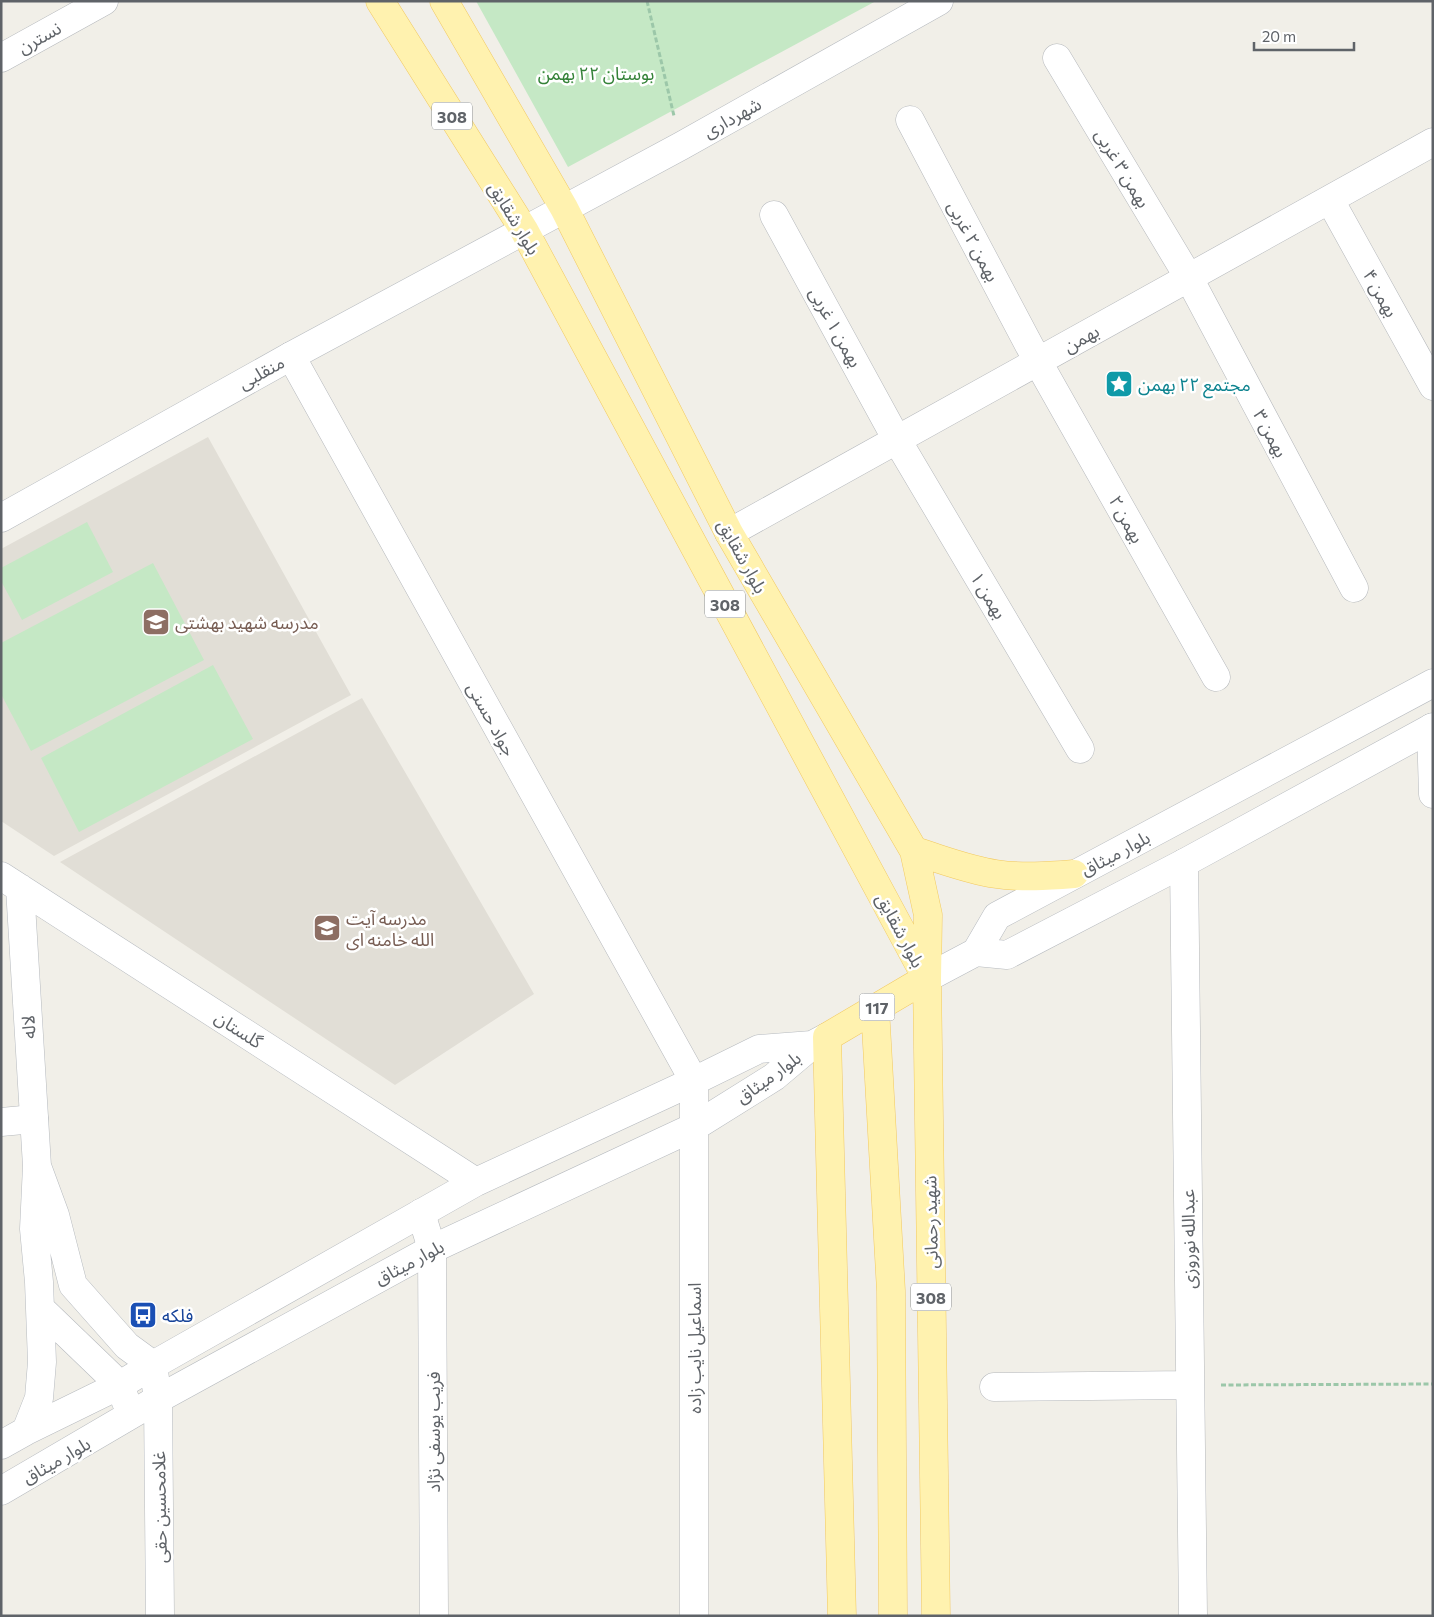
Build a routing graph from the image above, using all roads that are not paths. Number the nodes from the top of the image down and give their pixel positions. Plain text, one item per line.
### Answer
1 (104, 1) edge
2 (380, 1) edge
3 (444, 1) edge
4 (939, 1) edge
5 (1, 58) edge
6 (1057, 58) dead end
7 (910, 120) dead end
8 (1433, 142) edge
9 (1330, 200) junction
10 (564, 208) junction
11 (774, 215) dead end
12 (524, 230) junction
13 (1189, 278) junction
14 (291, 356) junction
15 (1038, 362) junction
16 (1433, 386) edge
17 (898, 440) junction
18 (1, 518) edge
19 (729, 533) junction
20 (1354, 588) dead end
21 (1216, 677) dead end
22 (1433, 683) edge
23 (1432, 728) edge
24 (1080, 749) dead end
25 (1433, 794) edge
26 (914, 851) junction
27 (1184, 863) junction
28 (1074, 874) junction
29 (10, 882) edge
30 (976, 952) junction
31 (927, 978) junction
32 (875, 1008) junction
33 (819, 1041) junction
34 (694, 1081) junction
35 (34, 1119) junction
36 (1, 1122) edge
37 (694, 1127) junction
38 (37, 1166) junction
39 (476, 1182) junction
40 (421, 1213) junction
41 (432, 1249) junction
42 (40, 1308) junction
43 (152, 1365) junction
44 (1190, 1385) junction
45 (120, 1386) junction
46 (994, 1387) dead end
47 (158, 1399) junction
48 (130, 1416) junction
49 (26, 1431) junction
50 (1, 1445) edge
51 (159, 1463) junction
52 (1, 1492) edge
53 (160, 1616) edge
54 (434, 1616) edge
55 (694, 1616) edge
56 (842, 1616) edge
57 (893, 1616) edge
58 (936, 1616) edge
59 (1193, 1616) edge

1 - 5 street, نسترن
2 - 12 main road, بلوار شقایق / 308
3 - 10 main road, بلوار شقایق / 308
4 - 10 street, شهرداری
6 - 13 street, بهمن ۳ غربی
7 - 15 street, بهمن ۲ غربی
8 - 9 street, بهمن
9 - 13 street, بهمن
9 - 16 street, بهمن ۴
10 - 12 street, شهرداری
10 - 19 main road, بلوار شقایق / 308
11 - 17 street, بهمن ۱ غربی
12 - 14 street, منقلبی
12 - 31 main road, بلوار شقایق / 308
13 - 15 street, بهمن
13 - 20 street, بهمن ۳
14 - 18 street, منقلبی
14 - 34 street, جواد حسنی
15 - 17 street, بهمن
15 - 21 street, بهمن ۲
17 - 19 street, بهمن
17 - 24 street, بهمن ۱
19 - 26 main road, بلوار شقایق / 308
22 - 28 street, بلوار میثاق
23 - 25 street
23 - 27 street
26 - 28 main road
26 - 31 main road, بلوار شقایق / 308
27 - 30 street
27 - 44 street, عبدالله نوروزی
28 - 30 street, بلوار میثاق
29 - 35 street, لاله
29 - 39 street, گلستان
30 - 31 street, 117
31 - 32 main road, 117
31 - 58 main road, شهید رحمانی / 308
32 - 33 main road, 117
32 - 57 main road, 308
33 - 34 street, بلوار میثاق
33 - 37 street, بلوار میثاق
33 - 56 main road
34 - 37 street, اسماعیل نایب زاده
34 - 39 street, بلوار میثاق
35 - 36 street
35 - 38 street, لاله
37 - 41 street, بلوار میثاق
37 - 55 street, اسماعیل نایب زاده
38 - 42 street
38 - 43 street
39 - 40 street, بلوار میثاق
40 - 41 street, فریب یوسفی نژاد
40 - 43 street, بلوار میثاق
41 - 47 street, بلوار میثاق
41 - 54 street, فریب یوسفی نژاد
42 - 45 street
42 - 49 street
43 - 45 street, بلوار میثاق
43 - 47 street, غلامحسین حقی
44 - 46 street
44 - 59 street, عبدالله نوروزی
45 - 48 street
45 - 49 street, بلوار میثاق
47 - 48 street, بلوار میثاق
47 - 51 street, غلامحسین حقی
48 - 51 street
48 - 52 street, بلوار میثاق
49 - 50 street, بلوار میثاق
51 - 53 street, غلامحسین حقی

